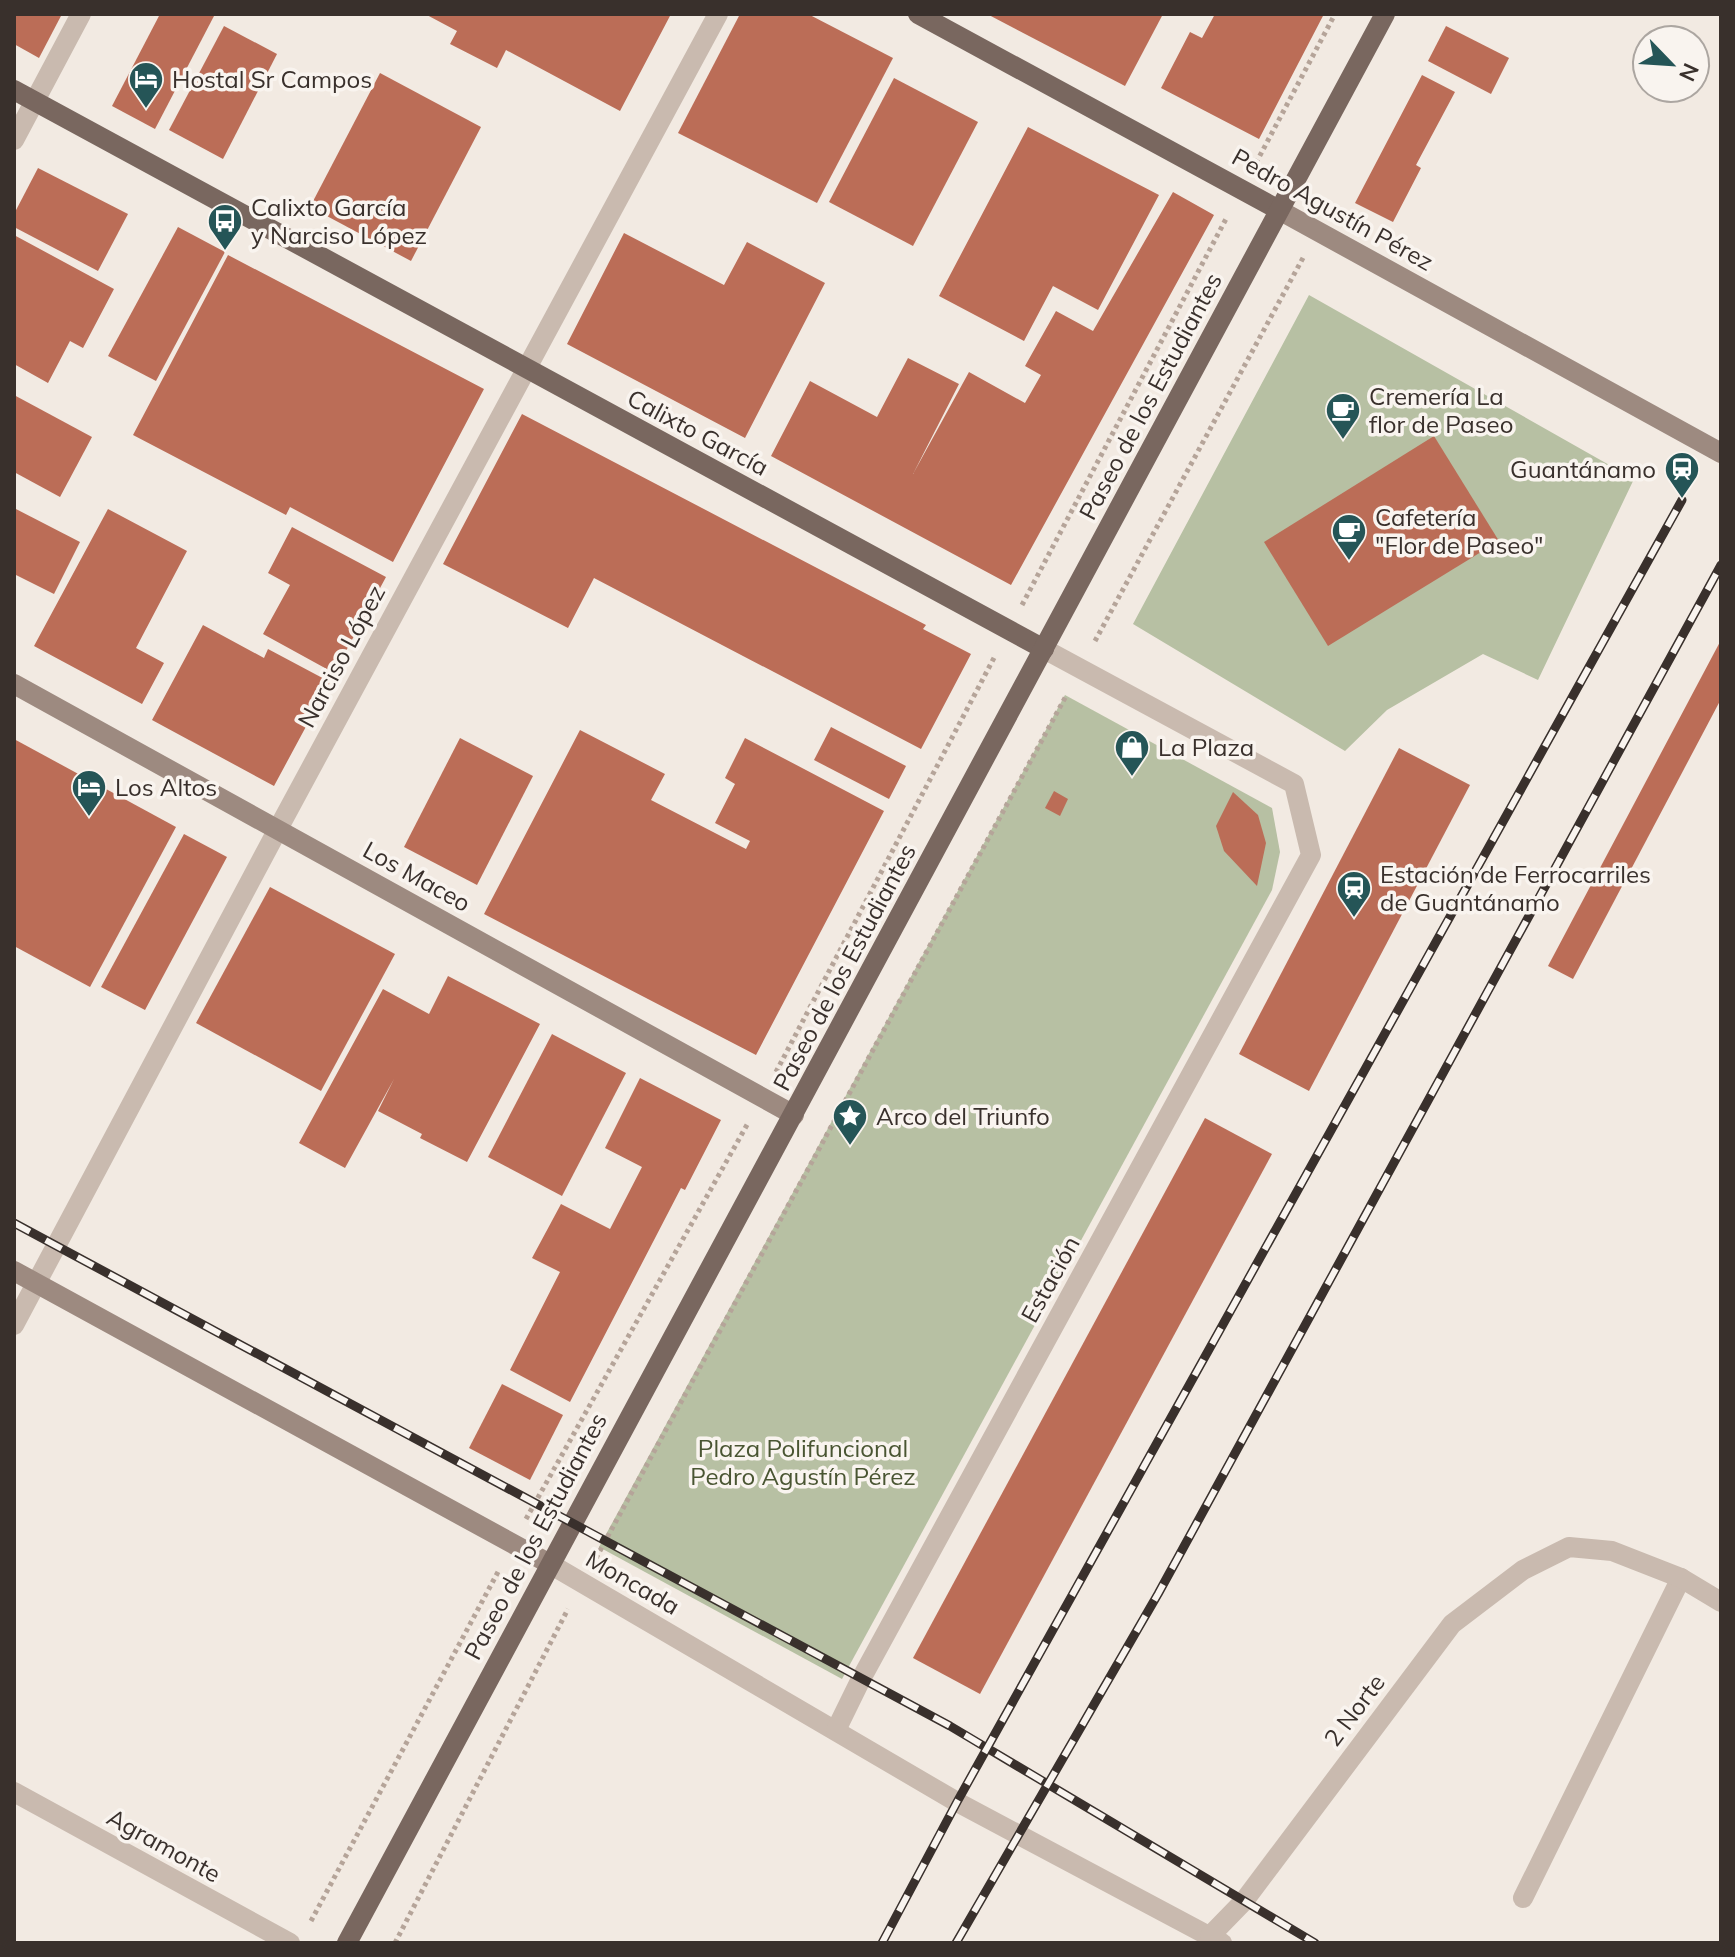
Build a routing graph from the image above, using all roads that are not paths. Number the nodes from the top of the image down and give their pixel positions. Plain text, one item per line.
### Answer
1 (81, 14) edge
2 (718, 14) edge
3 (918, 14) edge
4 (1385, 14) edge
5 (14, 90) edge
6 (35, 101) junction
7 (14, 140) edge
8 (1279, 210) junction
9 (526, 368) junction
10 (1721, 453) edge
11 (1044, 649) junction
12 (14, 684) edge
13 (278, 829) junction
14 (1311, 855) joint
15 (794, 1115) junction
16 (14, 1271) edge
17 (37, 1284) junction
18 (14, 1325) edge
19 (550, 1564) junction
20 (1681, 1578) junction
21 (1721, 1602) edge
22 (836, 1730) junction
23 (14, 1792) edge
24 (1523, 1898) dead end
25 (1216, 1940) edge
26 (290, 1943) edge
27 (347, 1943) edge

1 - 6 street
2 - 9 street, Narciso López
3 - 8 main road, Pedro Agustín Pérez
4 - 8 main road, Paseo de los Estudiantes
5 - 6 main road, Calixto García
6 - 7 street
6 - 9 main road, Calixto García
8 - 10 street, Pedro Agustín Pérez
8 - 11 main road, Paseo de los Estudiantes
9 - 11 main road, Calixto García
9 - 13 street, Narciso López
11 - 14 street, Calixto García
11 - 15 main road, Paseo de los Estudiantes
12 - 13 street, Los Maceo
13 - 15 street, Los Maceo
13 - 17 street, Narciso López
14 - 22 street, Estación
15 - 19 main road, Paseo de los Estudiantes
16 - 17 street, Moncada
17 - 18 street, Narciso López
17 - 19 street, Moncada
19 - 22 street, Moncada
19 - 27 main road, Paseo de los Estudiantes
20 - 21 street
20 - 24 street
20 - 25 street, 2 Norte
22 - 25 street, Moncada
23 - 26 street, Agramonte

